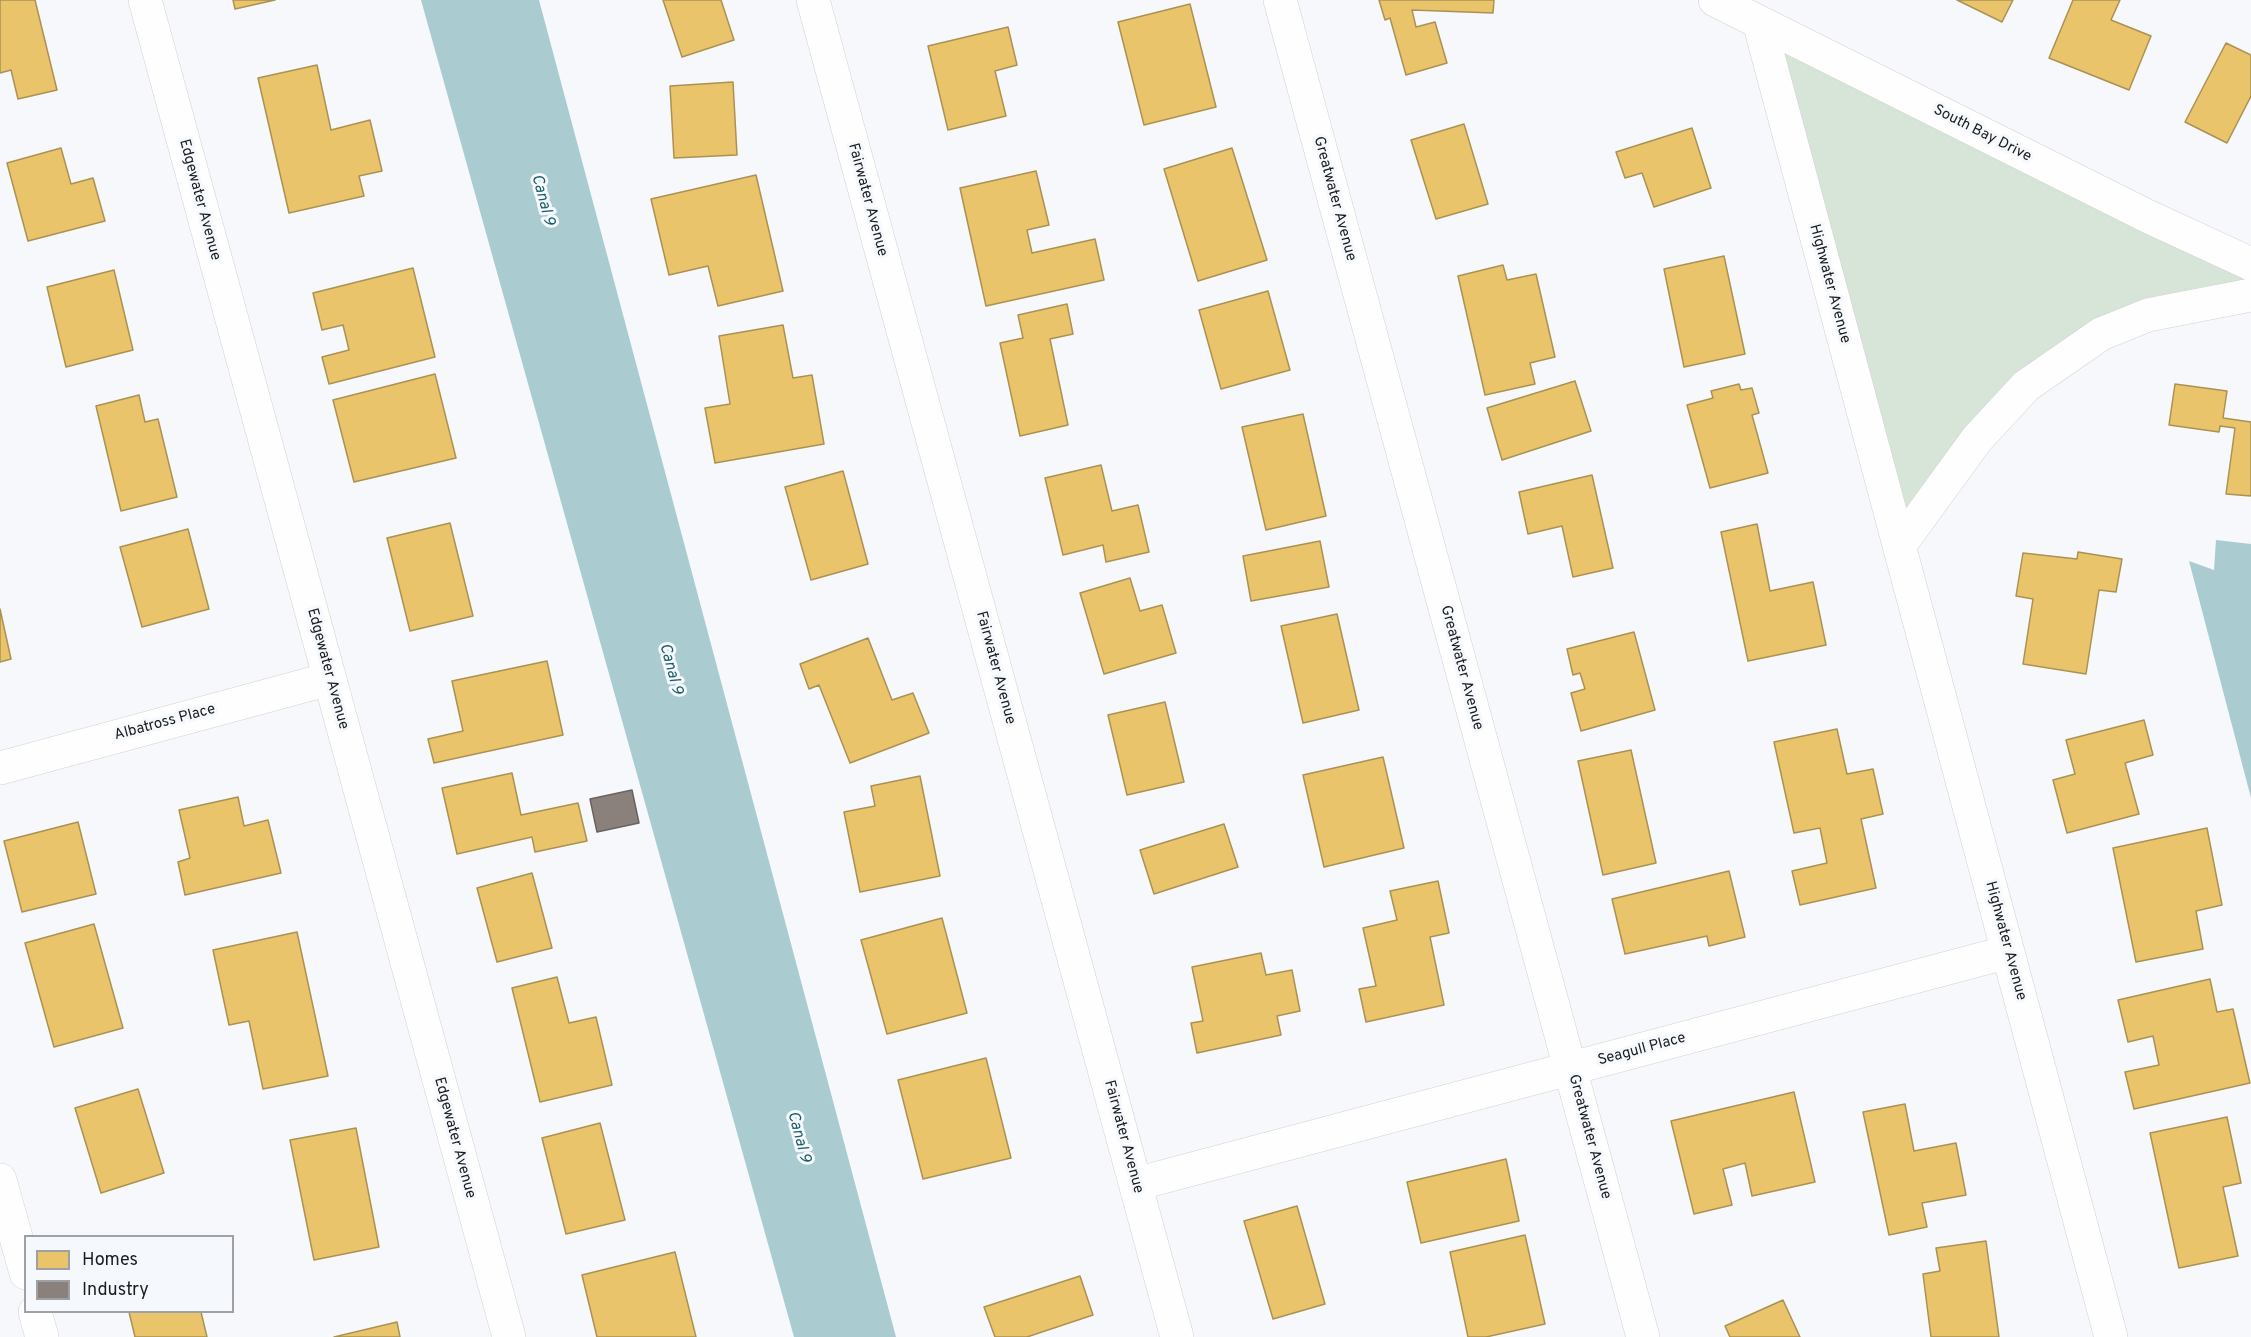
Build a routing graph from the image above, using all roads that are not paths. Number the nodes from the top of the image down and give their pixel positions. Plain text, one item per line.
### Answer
1 (145, 0) edge
2 (813, 0) edge
3 (1280, 0) edge
4 (1715, 0) edge
5 (1759, 22) junction
6 (2251, 264) edge
7 (2251, 295) edge
8 (1899, 546) junction
9 (329, 679) junction
10 (0, 768) edge
11 (2008, 952) junction
12 (1570, 1069) junction
13 (0, 1180) edge
14 (1136, 1184) junction
15 (24, 1266) edge
16 (36, 1313) edge
17 (42, 1337) edge
18 (509, 1337) edge
19 (1177, 1337) edge
20 (1643, 1337) edge
21 (2111, 1337) edge

1 - 9 street, Edgewater Avenue
2 - 14 street, Fairwater Avenue
3 - 12 street, Greatwater Avenue
4 - 5 street, South Bay Drive
5 - 6 street, South Bay Drive
5 - 8 street, Highwater Avenue
7 - 8 street
8 - 11 street, Highwater Avenue
9 - 10 street, Albatross Place
9 - 18 street, Edgewater Avenue
11 - 12 street, Seagull Place
11 - 21 street, Highwater Avenue
12 - 14 street, Seagull Place
12 - 20 street, Greatwater Avenue
13 - 15 street
14 - 19 street, Fairwater Avenue
16 - 17 street

